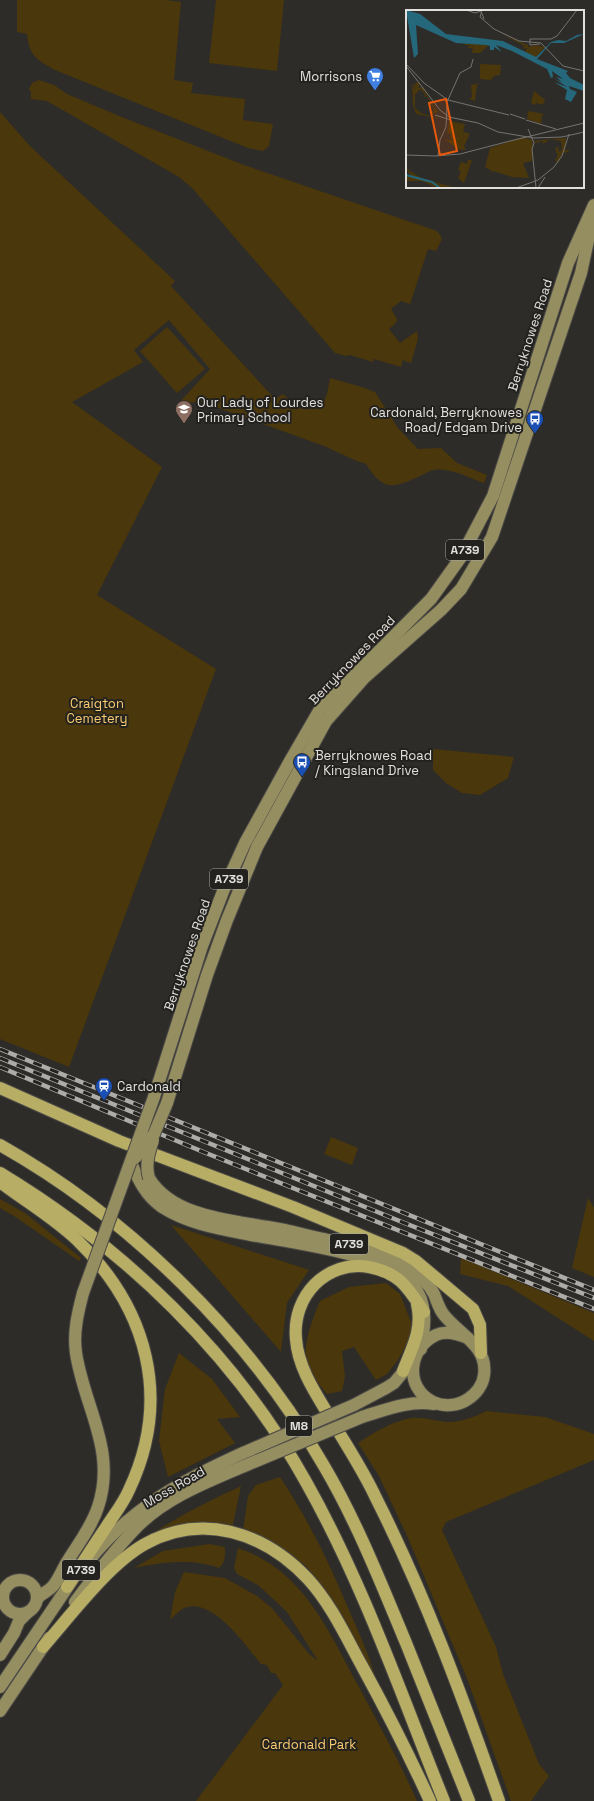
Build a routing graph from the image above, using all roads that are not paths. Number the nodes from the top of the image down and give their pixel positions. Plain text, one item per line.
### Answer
1 (594, 206) edge
2 (594, 211) edge
3 (0, 1088) edge
4 (154, 1134) junction
5 (0, 1145) edge
6 (131, 1164) junction
7 (0, 1173) edge
8 (0, 1182) edge
9 (193, 1216) junction
10 (416, 1299) junction
11 (424, 1312) junction
12 (468, 1338) junction
13 (421, 1349) junction
14 (481, 1353) junction
15 (415, 1359) junction
16 (403, 1371) junction
17 (443, 1405) junction
18 (246, 1459) junction
19 (66, 1563) junction
20 (32, 1585) junction
21 (67, 1587) junction
22 (37, 1599) junction
23 (8, 1610) junction
24 (28, 1612) junction
25 (43, 1647) junction
26 (2, 1651) edge
27 (0, 1687) edge
28 (0, 1711) edge
29 (430, 1801) edge
30 (444, 1801) edge
31 (469, 1801) edge
32 (499, 1801) edge

1 - 6 main road, Berryknowes Road / A739, bridge
2 - 4 main road, Berryknowes Road / A739, bridge
3 - 14 highway
4 - 6 main road, Berryknowes Road, bridge
4 - 9 main road, A739, bridge
5 - 31 highway, M8
6 - 9 main road, A739
6 - 19 main road, Berryknowes Road, bridge
7 - 30 highway, M8
8 - 21 highway
9 - 11 main road, A739
9 - 12 main road, A739
10 - 11 highway
10 - 16 highway
10 - 32 highway
11 - 13 main road, A739
12 - 13 main road
12 - 14 main road
13 - 15 main road
14 - 17 main road
15 - 16 main road, Moss Road / A739
15 - 17 main road
16 - 18 main road, Moss Road / A739, bridge
17 - 18 main road, Moss Road / A739, bridge
18 - 21 main road, Moss Road / A739
18 - 25 main road, Moss Road / A739
19 - 20 main road
19 - 22 main road
20 - 22 main road
20 - 23 main road
21 - 27 main road, Moss Road / A739
22 - 24 main road
23 - 24 main road
23 - 26 main road
24 - 26 main road
25 - 28 main road, Moss Road / A739
25 - 29 highway

